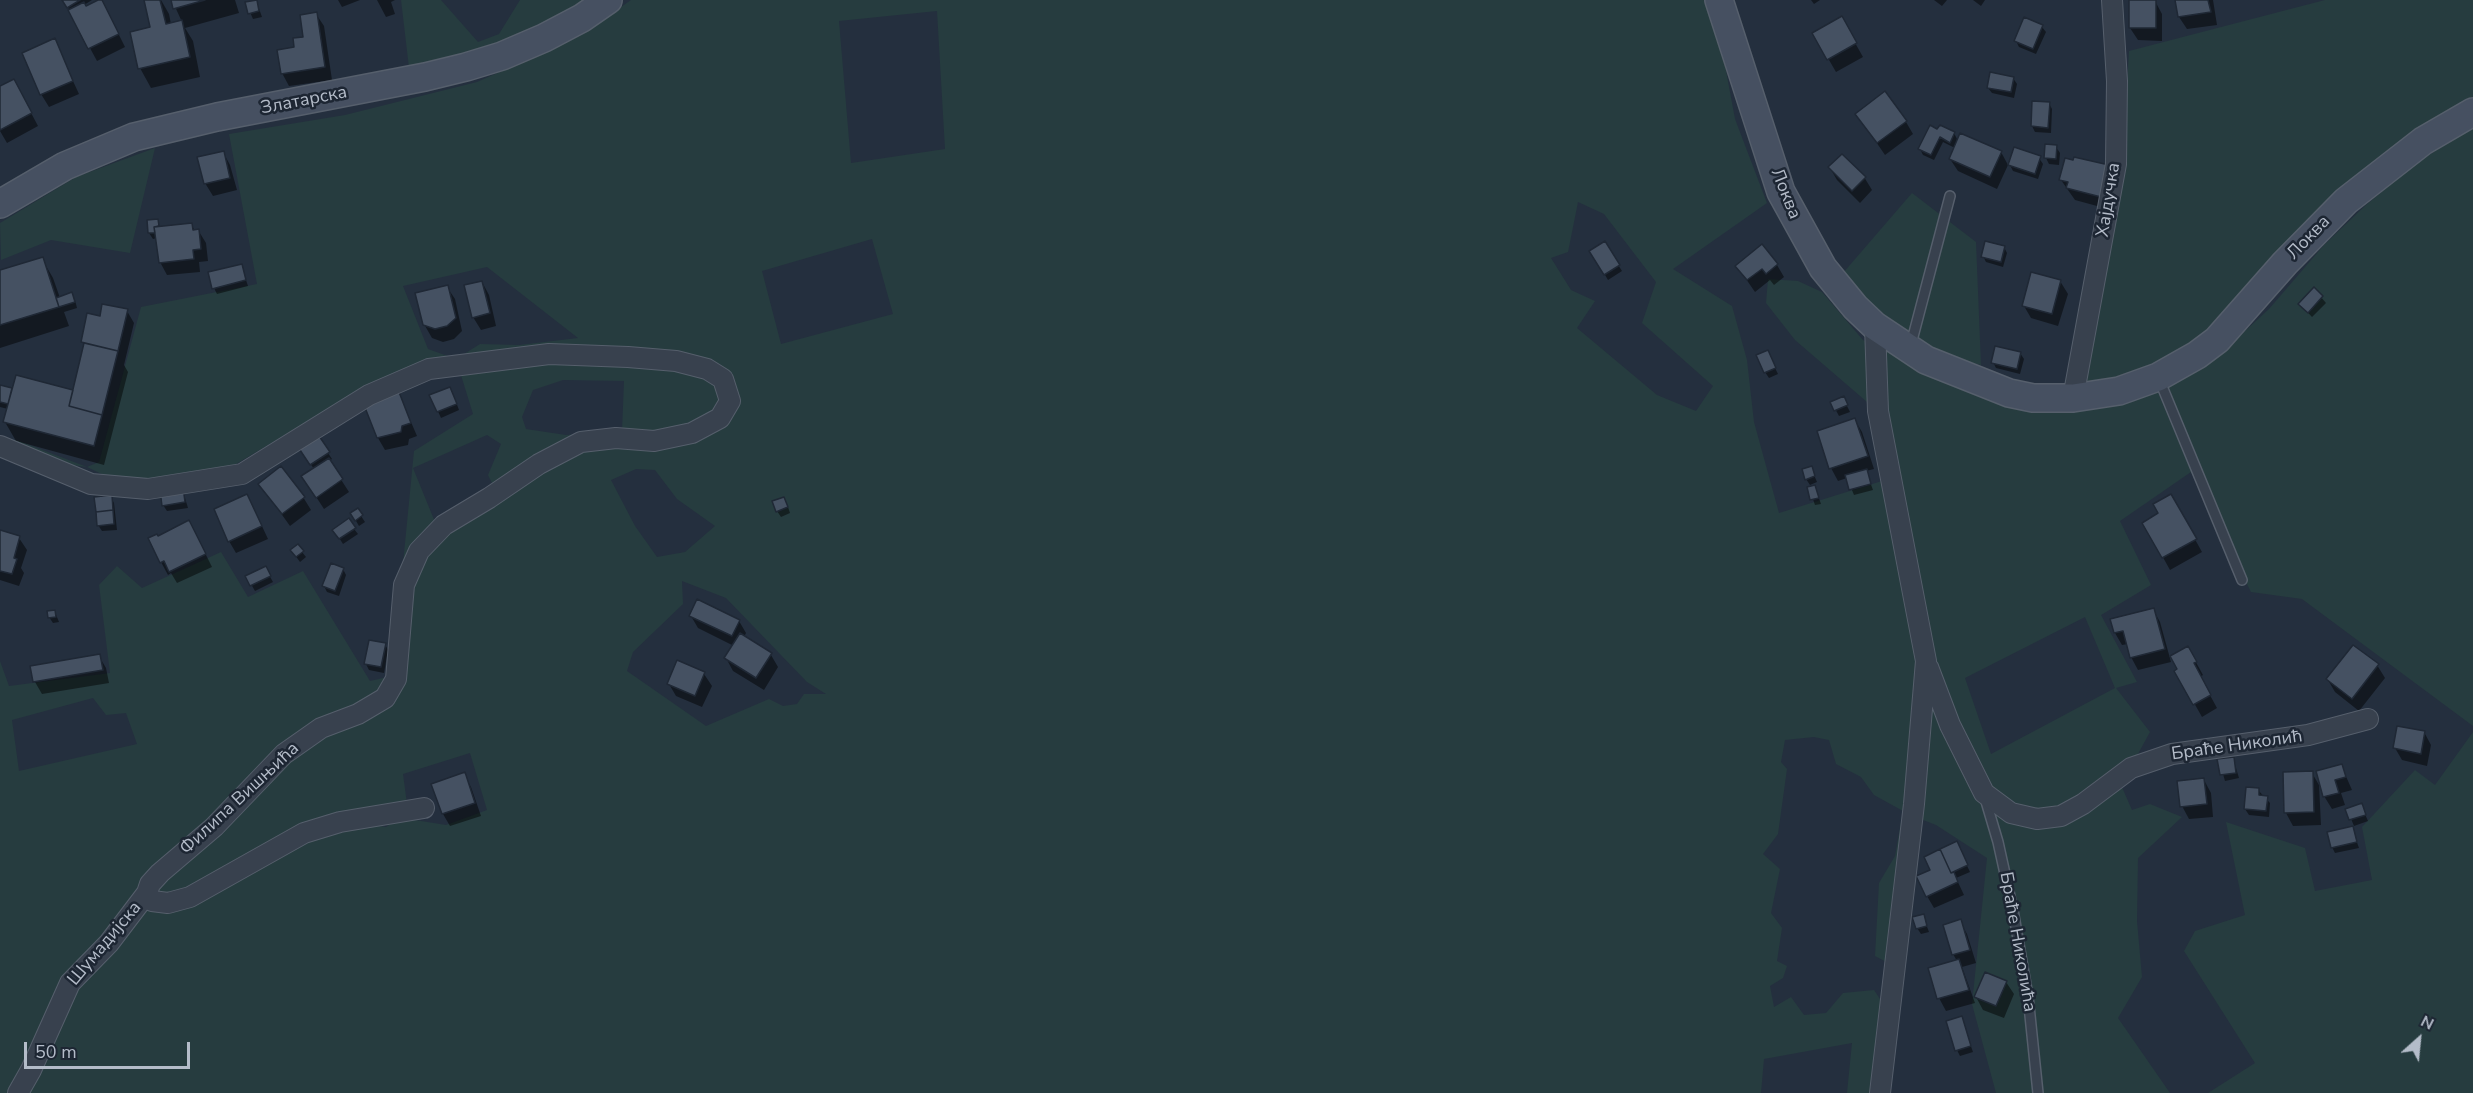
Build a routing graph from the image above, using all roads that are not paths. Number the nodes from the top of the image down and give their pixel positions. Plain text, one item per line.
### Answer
1 (608, 0) edge
2 (1719, 0) edge
3 (2113, 0) edge
4 (2473, 112) edge
5 (1950, 196) dead end
6 (0, 204) edge
7 (1875, 326) junction
8 (1910, 350) junction
9 (2158, 377) junction
10 (2073, 398) junction
11 (0, 446) edge
12 (2242, 580) dead end
13 (1926, 661) junction
14 (2368, 719) dead end
15 (1984, 793) junction
16 (424, 808) dead end
17 (147, 893) junction
18 (1883, 1089) edge
19 (18, 1093) edge
20 (2038, 1093) edge

1 - 6 main road, Златарска
2 - 7 main road, Локва
3 - 10 street, Хајдучка
4 - 9 main road, Локва
5 - 8 lane
7 - 8 main road, Локва
7 - 13 street, Браће Николић
8 - 10 main road, Локва
9 - 10 main road, Локва
9 - 12 lane
11 - 17 street, Филипа Вишњића
13 - 15 street, Браће Николић
13 - 18 street, Браће Николић
14 - 15 street, Браће Николић
15 - 20 lane, Браће Николића
16 - 17 street
17 - 19 street, Шумадијска

